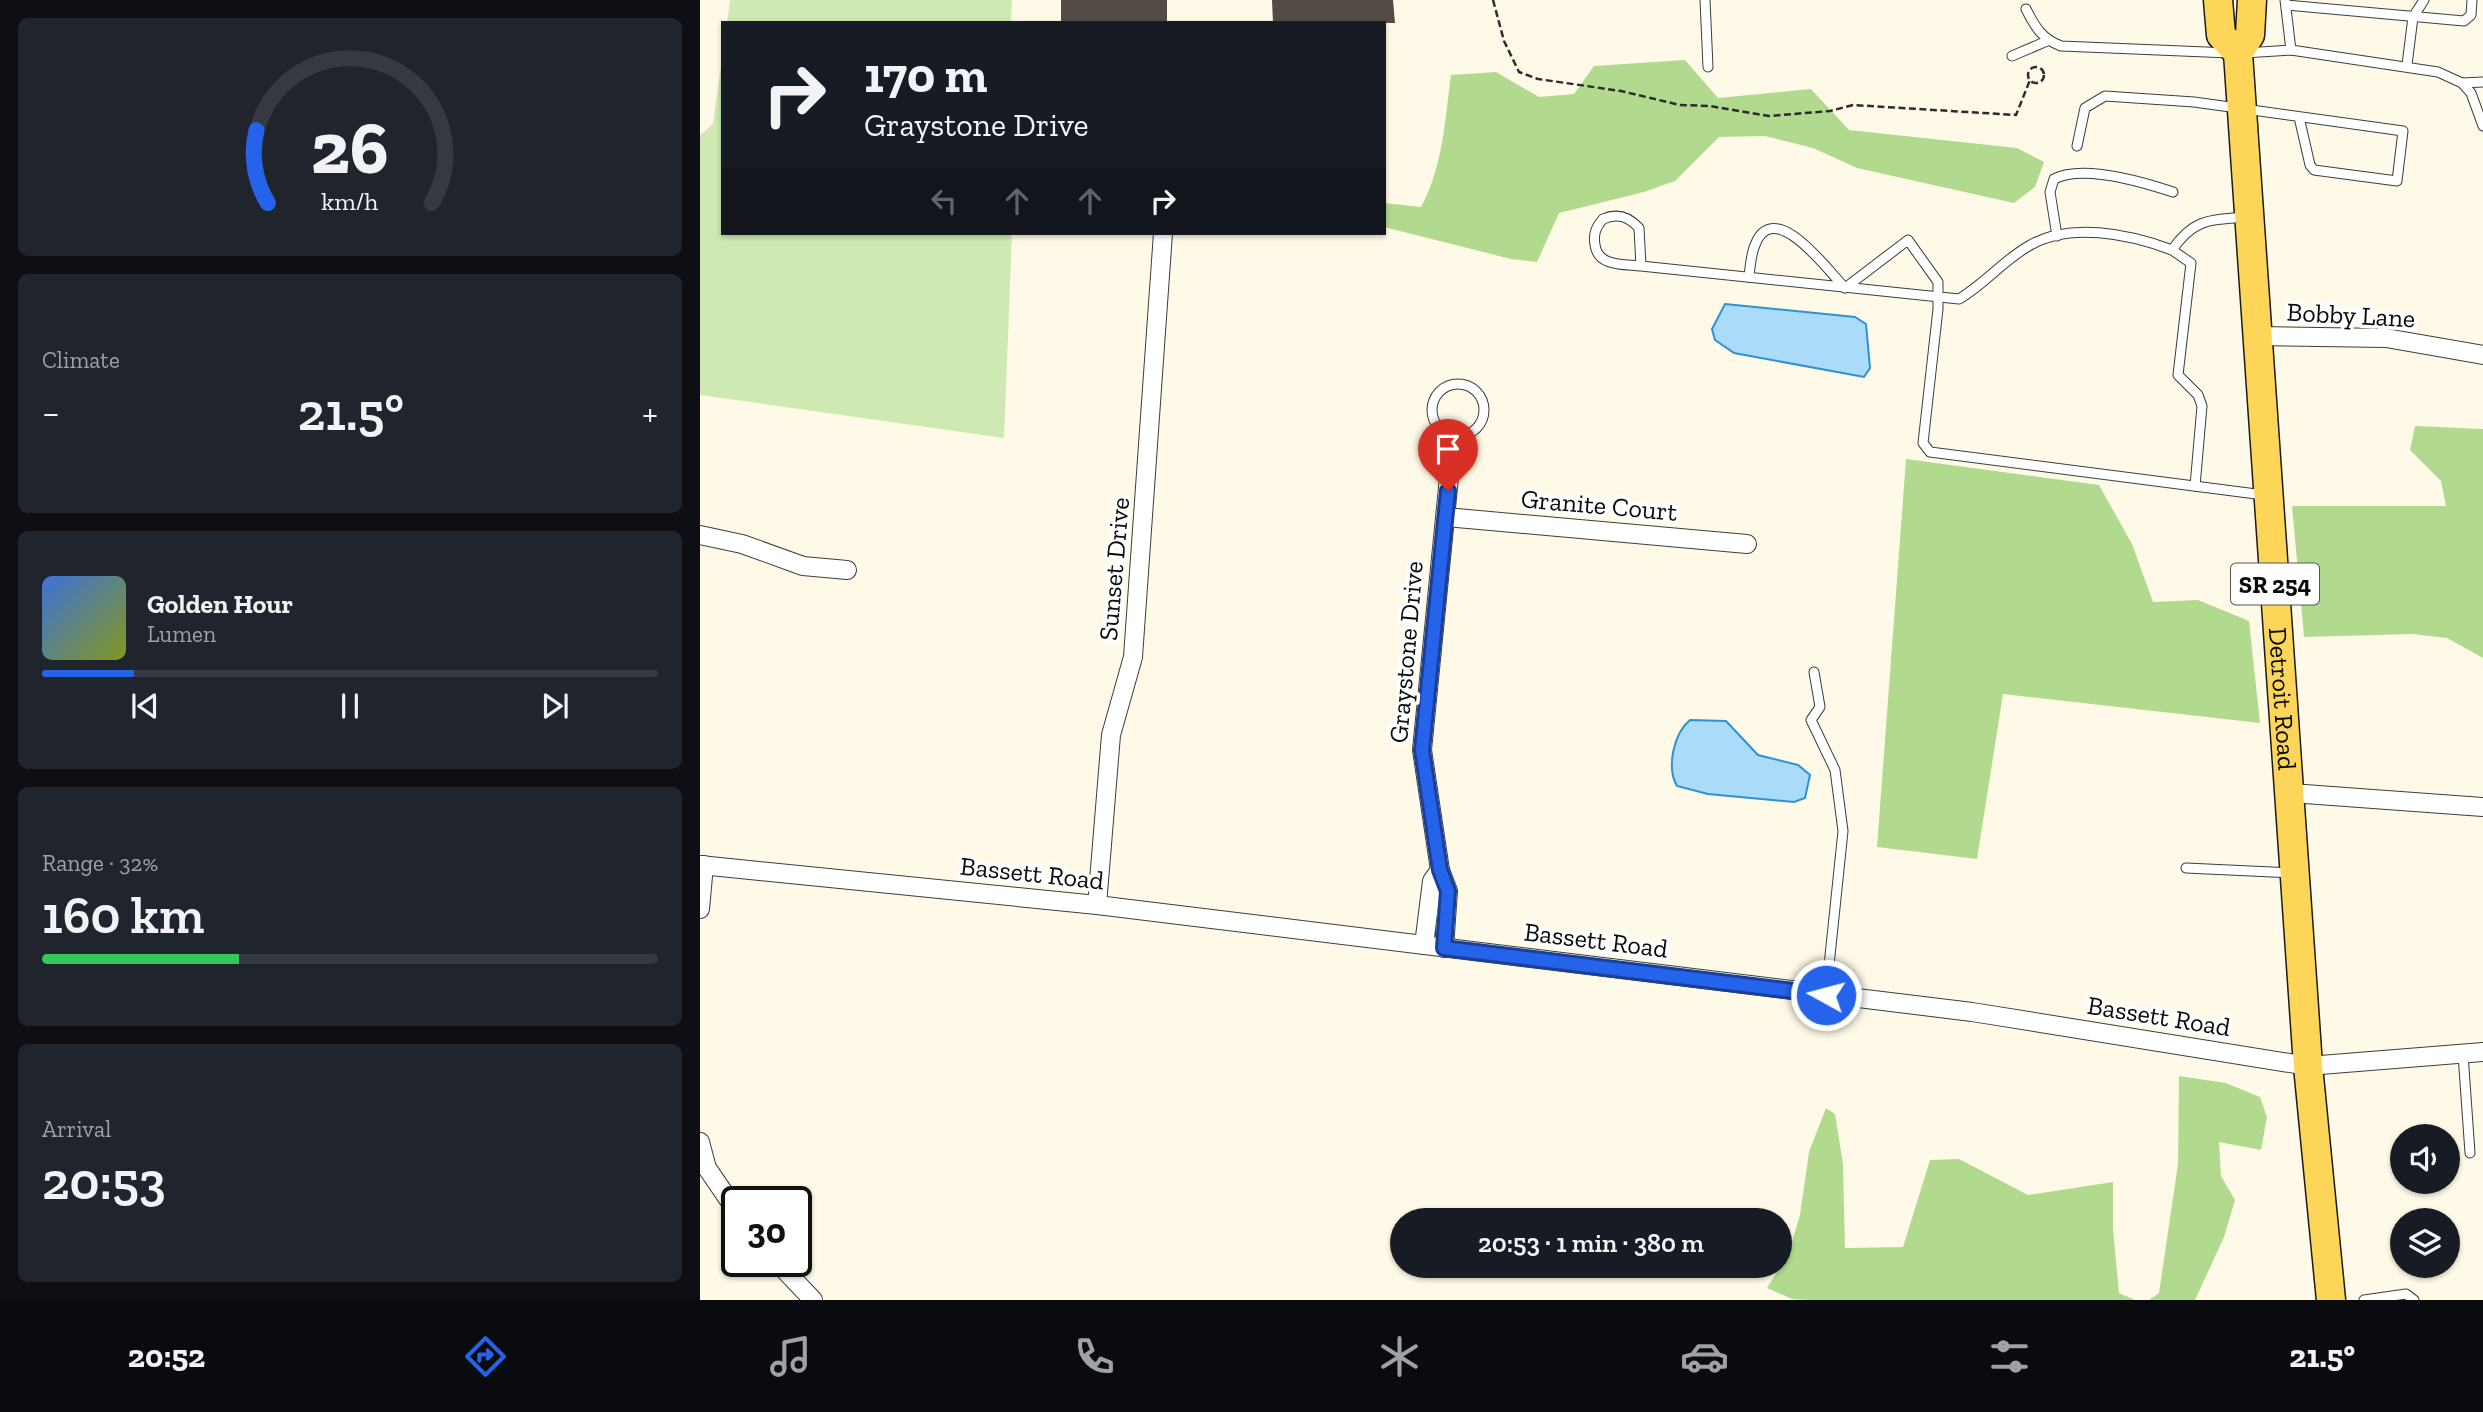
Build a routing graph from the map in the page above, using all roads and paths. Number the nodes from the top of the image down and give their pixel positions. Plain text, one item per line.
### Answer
1 (1493, 0) edge
2 (1705, 0) edge
3 (2218, 0) edge
4 (2252, 0) edge
5 (2424, 0) edge
6 (2472, 0) edge
7 (2286, 3) edge
8 (2026, 9) dead end
9 (2413, 17) junction
10 (2047, 41) junction
11 (2291, 50) junction
12 (2238, 53) junction
13 (2012, 56) dead end
14 (2407, 65) junction
15 (1708, 67) dead end
16 (2030, 80) junction
17 (2483, 82) edge
18 (2462, 83) junction
19 (2242, 111) junction
20 (2299, 117) junction
21 (2483, 126) edge
22 (2077, 146) dead end
23 (2173, 192) dead end
24 (2249, 217) junction
25 (1163, 235) edge
26 (2057, 236) junction
27 (2172, 250) junction
28 (1641, 266) junction
29 (1749, 277) junction
30 (1845, 288) junction
31 (1939, 298) junction
32 (2258, 336) junction
33 (2483, 355) edge
34 (1453, 437) junction
35 (2195, 486) junction
36 (2269, 495) junction
37 (1446, 517) junction
38 (700, 535) edge
39 (1747, 544) dead end
40 (847, 570) dead end
41 (1814, 672) dead end
42 (2291, 793) junction
43 (2483, 807) edge
44 (702, 865) edge
45 (2186, 869) dead end
46 (1440, 870) junction
47 (2296, 873) junction
48 (1097, 905) junction
49 (700, 909) edge
50 (1424, 945) junction
51 (1444, 948) junction
52 (1826, 995) junction
53 (2462, 1052) junction
54 (2483, 1052) edge
55 (2308, 1066) junction
56 (700, 1142) edge
57 (2470, 1153) dead end
58 (704, 1169) edge
59 (721, 1191) edge
60 (791, 1277) edge
61 (813, 1300) edge
62 (2331, 1300) edge
63 (2364, 1300) edge
64 (2416, 1300) edge

1 - 16 path
2 - 15 lane
3 - 12 main road, Detroit Road / SR 254
4 - 12 main road, Detroit Road / SR 254
5 - 9 lane
6 - 9 lane
7 - 9 lane
7 - 11 lane
8 - 10 lane
9 - 14 lane
10 - 12 lane
10 - 13 lane
11 - 12 lane
11 - 14 lane
12 - 19 main road, Detroit Road / SR 254
14 - 18 lane
16 - 16 path
17 - 18 lane
18 - 21 lane
19 - 20 lane
19 - 22 lane
19 - 24 main road, Detroit Road / SR 254
20 - 20 lane
23 - 26 lane
24 - 27 lane
24 - 32 main road, Detroit Road / SR 254
25 - 48 street, Sunset Drive
26 - 27 lane
26 - 31 lane
27 - 35 lane
28 - 28 lane
28 - 29 lane
29 - 30 lane
29 - 30 lane
30 - 31 lane
30 - 31 lane
31 - 35 lane
32 - 33 street, Bobby Lane
32 - 36 main road, Detroit Road / SR 254
34 - 34 lane
34 - 37 street, Graystone Drive
35 - 36 lane
36 - 42 main road, Detroit Road / SR 254
37 - 39 street, Granite Court
37 - 46 street, Graystone Drive
38 - 40 street
41 - 52 lane
42 - 43 street
42 - 47 main road, Detroit Road / SR 254
44 - 48 street, Bassett Road
44 - 49 street
45 - 47 lane
46 - 50 street, Graystone Drive
46 - 51 street, Graystone Drive
47 - 55 main road, Detroit Road / SR 254
48 - 50 street, Bassett Road
50 - 51 street, Bassett Road
51 - 52 street, Bassett Road
52 - 55 street, Bassett Road
53 - 54 street, Bassett Road
53 - 55 street, Bassett Road
53 - 57 lane
55 - 62 main road, Detroit Road / SR 254
56 - 58 street
58 - 59 street
60 - 61 street
63 - 64 lane

